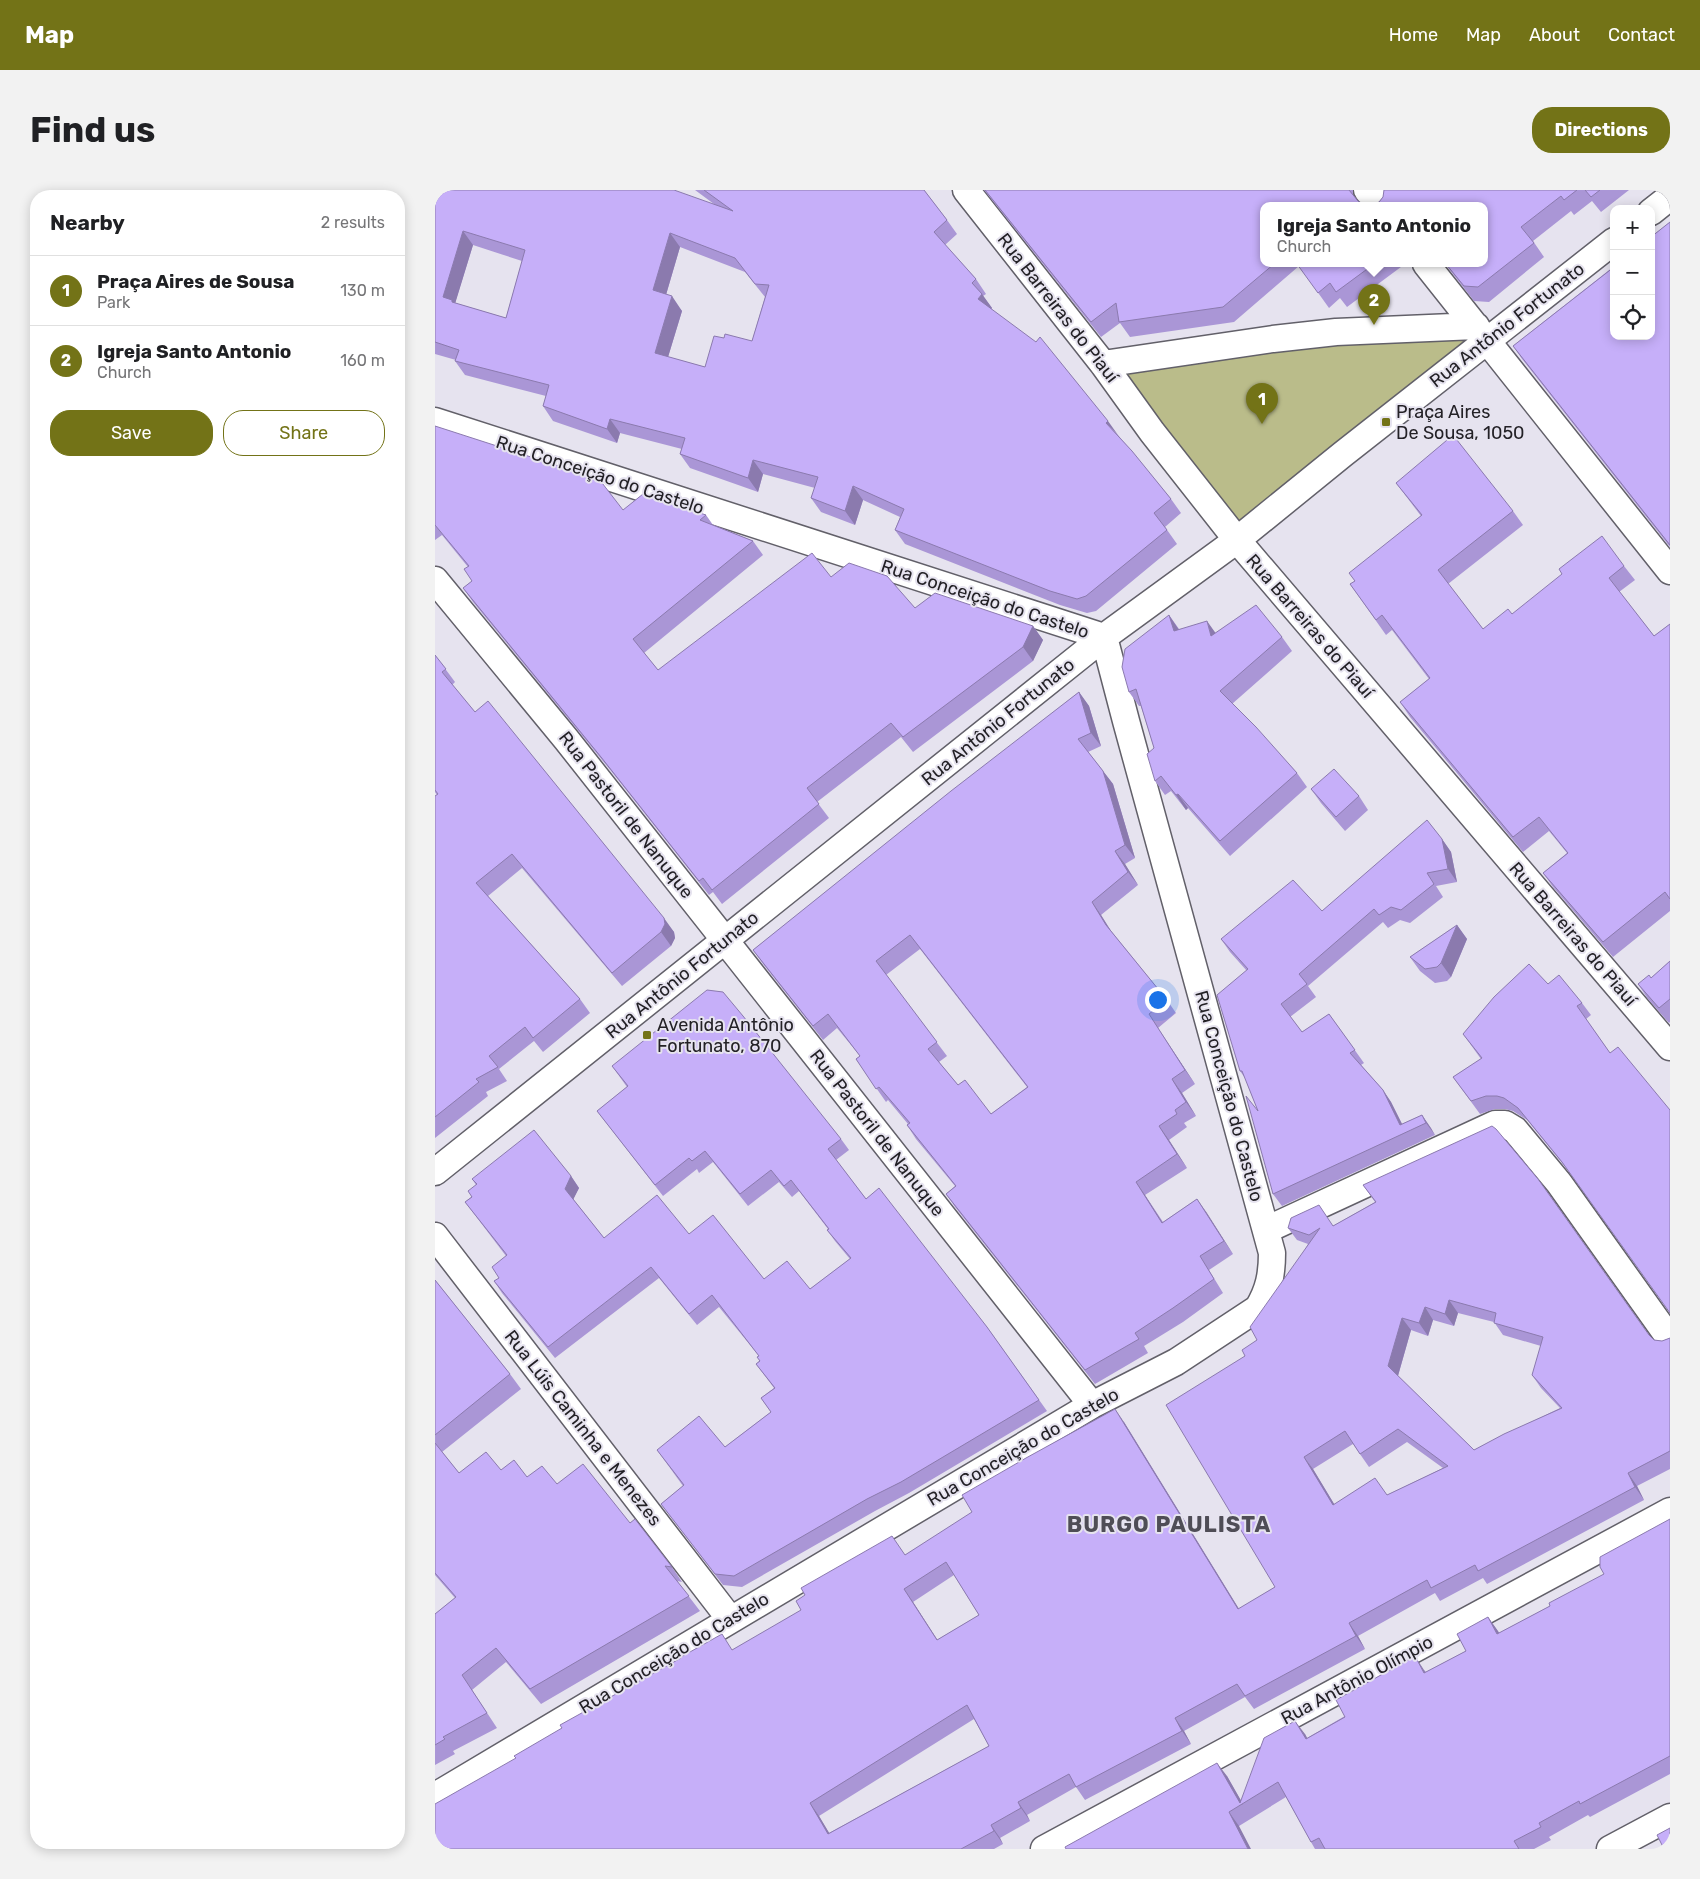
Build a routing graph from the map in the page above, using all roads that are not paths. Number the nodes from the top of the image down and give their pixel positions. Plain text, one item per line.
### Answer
1 (966, 190) edge
2 (1367, 190) edge
3 (1670, 197) edge
4 (1377, 202) edge
5 (1655, 209) edge
6 (1610, 244) edge
7 (1428, 267) edge
8 (1482, 333) junction
9 (1103, 364) junction
10 (435, 421) edge
11 (1237, 540) junction
12 (1670, 570) edge
13 (435, 580) edge
14 (1104, 637) junction
15 (725, 940) junction
16 (1670, 1048) edge
17 (435, 1172) edge
18 (1266, 1230) junction
19 (435, 1236) edge
20 (1670, 1339) edge
21 (1092, 1405) junction
22 (1670, 1511) edge
23 (731, 1619) junction
24 (435, 1796) edge
25 (1670, 1817) edge
26 (1044, 1849) edge
27 (1610, 1849) edge

1 - 9 street, Rua Barreiras do Piauí
2 - 4 street
3 - 5 street
6 - 8 street, Rua Antônio Fortunato
7 - 8 street
8 - 9 street
8 - 11 street, Rua Antônio Fortunato
8 - 12 street
9 - 11 street, Rua Barreiras do Piauí
10 - 14 street, Rua Conceição do Castelo
11 - 14 street, Rua Antônio Fortunato
11 - 16 street, Rua Barreiras do Piauí
13 - 15 street, Rua Pastoril de Nanuque
14 - 15 street, Rua Antônio Fortunato
14 - 18 street, Rua Conceição do Castelo
15 - 17 street, Rua Antônio Fortunato
15 - 21 street, Rua Pastoril de Nanuque
18 - 20 street
18 - 21 street, Rua Conceição do Castelo
19 - 23 street, Rua Lúis Caminha e Menezes
21 - 23 street, Rua Conceição do Castelo
22 - 26 street, Rua Antônio Olímpio
23 - 24 street, Rua Conceição do Castelo
25 - 27 street

